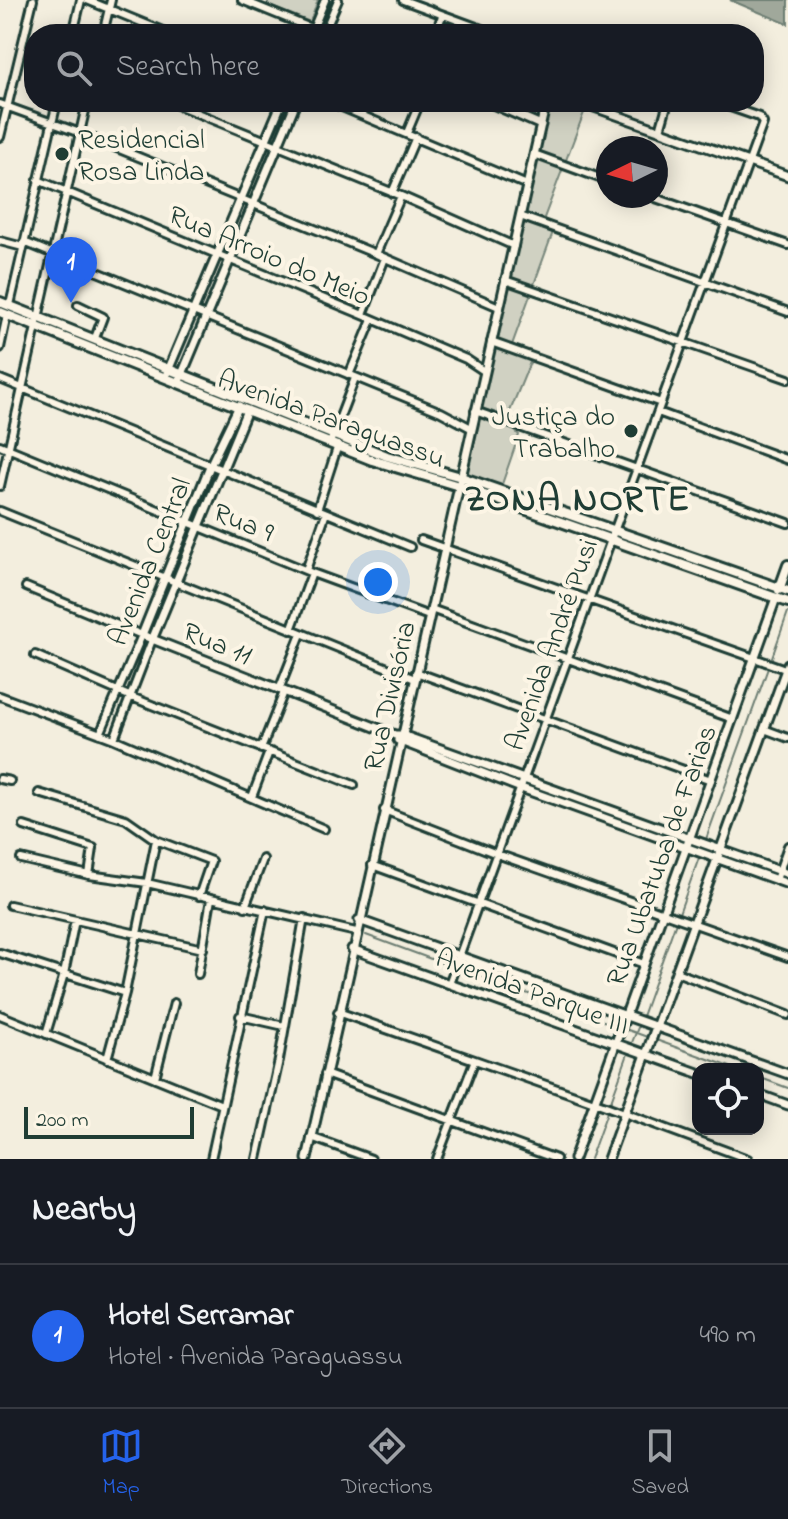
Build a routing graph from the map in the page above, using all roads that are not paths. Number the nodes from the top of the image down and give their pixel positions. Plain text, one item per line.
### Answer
1 (33, 0) edge
2 (81, 0) edge
3 (87, 0) edge
4 (242, 0) edge
5 (265, 0) edge
6 (325, 0) edge
7 (338, 0) edge
8 (403, 0) edge
9 (110, 4) edge
10 (262, 8) junction
11 (442, 16) junction
12 (27, 24) edge
13 (75, 24) edge
14 (105, 24) edge
15 (150, 24) edge
16 (295, 24) edge
17 (315, 24) edge
18 (329, 24) edge
19 (439, 24) edge
20 (466, 24) edge
21 (24, 39) edge
22 (0, 104) edge
23 (8, 107) junction
24 (55, 112) edge
25 (85, 112) edge
26 (194, 112) edge
27 (278, 112) edge
28 (292, 112) edge
29 (355, 112) edge
30 (416, 112) edge
31 (511, 112) edge
32 (544, 112) edge
33 (609, 112) edge
34 (665, 112) edge
35 (745, 112) edge
36 (52, 123) junction
37 (541, 125) junction
38 (660, 130) junction
39 (80, 133) junction
40 (407, 133) junction
41 (0, 137) edge
42 (416, 137) junction
43 (265, 142) junction
44 (277, 146) junction
45 (534, 154) junction
46 (749, 162) junction
47 (788, 176) edge
48 (596, 177) edge
49 (38, 180) junction
50 (527, 185) junction
51 (66, 192) junction
52 (392, 193) junction
53 (401, 196) junction
54 (241, 199) junction
55 (668, 202) edge
56 (253, 204) junction
57 (520, 216) junction
58 (726, 223) junction
59 (0, 241) edge
60 (23, 245) junction
61 (788, 245) edge
62 (514, 246) junction
63 (52, 253) junction
64 (376, 254) junction
65 (218, 255) junction
66 (385, 258) junction
67 (230, 260) junction
68 (505, 280) junction
69 (705, 282) junction
70 (0, 302) edge
71 (78, 305) dead end
72 (499, 307) junction
73 (6, 311) edge
74 (194, 312) junction
75 (788, 312) edge
76 (38, 315) junction
77 (363, 315) junction
78 (206, 318) junction
79 (372, 320) junction
80 (36, 325) junction
81 (95, 338) junction
82 (491, 342) junction
83 (683, 343) junction
84 (0, 348) edge
85 (169, 369) junction
86 (484, 371) junction
87 (182, 375) junction
88 (352, 376) junction
89 (0, 379) edge
90 (164, 379) junction
91 (788, 379) edge
92 (178, 384) junction
93 (21, 388) junction
94 (661, 403) junction
95 (243, 408) junction
96 (475, 411) junction
97 (658, 412) junction
98 (471, 428) junction
99 (335, 440) junction
100 (0, 445) edge
101 (8, 447) junction
102 (788, 460) edge
103 (210, 466) junction
104 (637, 470) junction
105 (222, 471) junction
106 (460, 481) junction
107 (0, 486) edge
108 (317, 510) junction
109 (0, 511) edge
110 (326, 513) junction
111 (187, 522) junction
112 (788, 523) edge
113 (199, 527) junction
114 (613, 535) junction
115 (421, 540) dead end
116 (410, 547) dead end
117 (444, 549) junction
118 (788, 565) edge
119 (309, 571) junction
120 (164, 578) junction
121 (176, 582) junction
122 (26, 587) dead end
123 (784, 590) edge
124 (776, 598) junction
125 (589, 601) junction
126 (788, 602) edge
127 (430, 613) junction
128 (291, 630) junction
129 (301, 634) junction
130 (142, 635) junction
131 (152, 640) junction
132 (35, 655) dead end
133 (754, 659) junction
134 (567, 660) junction
135 (787, 668) edge
136 (415, 675) junction
137 (118, 691) junction
138 (281, 691) junction
139 (0, 696) edge
140 (129, 696) junction
141 (733, 719) junction
142 (545, 721) junction
143 (764, 729) junction
144 (100, 734) junction
145 (399, 737) junction
146 (788, 738) edge
147 (114, 739) junction
148 (265, 751) junction
149 (0, 779) edge
150 (524, 779) junction
151 (711, 780) junction
152 (10, 781) dead end
153 (354, 785) dead end
154 (521, 788) junction
155 (39, 793) dead end
156 (252, 797) junction
157 (384, 810) junction
158 (24, 826) dead end
159 (324, 829) dead end
160 (156, 840) junction
161 (694, 840) junction
162 (788, 846) edge
163 (689, 849) junction
164 (716, 853) junction
165 (497, 854) junction
166 (21, 859) dead end
167 (263, 859) dead end
168 (372, 865) junction
169 (779, 871) junction
170 (788, 874) edge
171 (89, 875) junction
172 (776, 880) junction
173 (147, 883) junction
174 (788, 884) edge
175 (199, 896) junction
176 (211, 899) junction
177 (479, 904) junction
178 (10, 905) dead end
179 (245, 907) junction
180 (265, 910) junction
181 (663, 913) junction
182 (304, 918) junction
183 (75, 920) junction
184 (359, 920) junction
185 (691, 922) junction
186 (356, 932) junction
187 (137, 935) junction
188 (203, 949) junction
189 (352, 949) junction
190 (0, 953) edge
191 (460, 955) junction
192 (788, 957) edge
193 (644, 964) junction
194 (676, 972) junction
195 (64, 974) junction
196 (198, 974) dead end
197 (449, 984) junction
198 (125, 993) junction
199 (174, 1003) dead end
200 (338, 1012) junction
201 (0, 1015) edge
202 (788, 1015) edge
203 (240, 1016) junction
204 (624, 1019) junction
205 (652, 1024) junction
206 (284, 1026) junction
207 (46, 1034) junction
208 (620, 1042) junction
209 (645, 1051) junction
210 (107, 1059) junction
211 (474, 1062) junction
212 (692, 1071) edge
213 (325, 1074) junction
214 (788, 1074) edge
215 (155, 1078) junction
216 (764, 1096) edge
217 (594, 1102) junction
218 (222, 1105) junction
219 (788, 1105) edge
220 (624, 1113) junction
221 (451, 1122) junction
222 (311, 1137) junction
223 (211, 1159) edge
224 (257, 1159) edge
225 (307, 1159) edge
226 (371, 1159) edge
227 (437, 1159) edge
228 (556, 1159) edge
229 (574, 1159) edge
230 (608, 1159) edge
231 (748, 1159) edge

1 - 12 street
2 - 13 street
3 - 9 street
4 - 10 street
5 - 10 street
6 - 17 street
7 - 18 street
8 - 11 street
9 - 14 street
9 - 15 street
10 - 16 street
11 - 19 street
11 - 20 street
21 - 23 street
22 - 23 street
23 - 36 street
23 - 41 street
24 - 36 street
25 - 39 street
26 - 43 street
27 - 43 street
28 - 44 street
29 - 40 street
30 - 40 street
31 - 37 street
32 - 37 street, Rua Divisória
33 - 38 street
34 - 38 street
35 - 46 street, Avenida André Pusi
36 - 39 street
36 - 49 street
37 - 45 street, Rua Divisória
38 - 46 street
39 - 51 street
39 - 54 street
40 - 42 street
42 - 50 street
42 - 52 street
43 - 44 street
43 - 54 street
44 - 52 street
44 - 56 street
45 - 48 street
45 - 50 street, Rua Divisória
46 - 47 street
46 - 58 street, Avenida André Pusi
49 - 51 street, Rua Arroio do Meio
49 - 60 street
50 - 57 street, Rua Divisória
51 - 63 street
51 - 65 street, Rua Arroio do Meio
52 - 53 street
53 - 62 street
53 - 64 street
54 - 56 street
54 - 65 street
55 - 58 street
56 - 64 street
56 - 67 street
57 - 62 street, Rua Divisória
57 - 69 street
58 - 61 street
58 - 69 street, Avenida André Pusi
59 - 60 street
60 - 63 street
60 - 73 street
62 - 68 street, Rua Divisória
63 - 74 street
63 - 76 street
64 - 66 street
65 - 67 street, Rua Arroio do Meio
65 - 74 street
66 - 72 street
66 - 77 street
67 - 77 street, Rua Arroio do Meio
67 - 78 street
68 - 72 street, Rua Divisória
68 - 83 street
69 - 75 street
69 - 83 street, Avenida André Pusi
70 - 73 main road, Avenida Paraguassu
71 - 81 street
72 - 82 street, Rua Divisória
73 - 76 main road, Avenida Paraguassu
73 - 80 main road, Avenida Paraguassu
73 - 84 street
74 - 78 street
74 - 85 street
76 - 80 street
76 - 81 main road, Avenida Paraguassu
77 - 79 street, Rua Arroio do Meio
78 - 87 street
78 - 88 street
79 - 86 street, Rua Arroio do Meio
79 - 88 street
80 - 90 main road, Avenida Paraguassu
80 - 93 street
81 - 85 main road, Avenida Paraguassu
82 - 86 street, Rua Divisória
82 - 94 street
83 - 91 street
83 - 94 street, Avenida André Pusi
85 - 87 main road, Avenida Paraguassu
85 - 90 street
86 - 96 street, Rua Divisória
87 - 92 street
87 - 99 main road, Avenida Paraguassu
88 - 98 street
88 - 99 street
89 - 93 street
90 - 92 main road, Avenida Paraguassu
92 - 95 main road, Avenida Paraguassu
93 - 101 street
93 - 103 street
94 - 97 street, Avenida André Pusi
95 - 99 main road, Avenida Paraguassu
95 - 103 street, Avenida Central
95 - 105 street, Avenida Central
96 - 98 street, Rua Divisória
96 - 104 street
97 - 102 street
97 - 104 street, Avenida André Pusi
98 - 106 street, Rua Divisória
99 - 106 main road, Avenida Paraguassu
99 - 108 street
100 - 101 street, Rua 9
101 - 107 street
101 - 111 street, Rua 9
103 - 105 street
103 - 111 street, Avenida Central
104 - 112 street
104 - 114 street, Avenida André Pusi
105 - 108 street
105 - 113 street, Avenida Central
106 - 114 main road, Avenida Paraguassu
106 - 117 street, Rua Divisória
108 - 110 street
109 - 120 street
110 - 116 street
110 - 119 street
111 - 113 street, Rua 9
111 - 120 street, Avenida Central
113 - 119 street, Rua 9
113 - 121 street, Avenida Central
114 - 123 main road, Avenida Paraguassu
114 - 124 main road, Avenida Paraguassu
114 - 125 street, Avenida André Pusi
115 - 117 street
117 - 125 street
117 - 127 street, Rua Divisória
118 - 123 main road, Rua Ubatuba de Farias
119 - 127 street, Rua 9
119 - 128 street
120 - 121 street
120 - 130 street, Avenida Central
121 - 128 street
121 - 131 street, Avenida Central
122 - 130 street, Rua 11
123 - 124 main road, Rua Ubatuba de Farias
124 - 126 main road, Avenida Paraguassu
124 - 133 street, Rua Ubatuba de Farias
125 - 133 street
125 - 134 street, Avenida André Pusi
127 - 134 street, Rua 9
127 - 136 street, Rua Divisória
128 - 129 street
129 - 136 street
129 - 138 street
130 - 131 street, Rua 11
130 - 137 street, Avenida Central
131 - 138 street, Rua 11
131 - 140 street, Avenida Central
132 - 137 street
133 - 135 street
133 - 141 street, Rua Ubatuba de Farias
134 - 141 street, Rua 9
134 - 142 street, Avenida André Pusi
135 - 143 street, Rua Ubatuba de Farias
136 - 142 street
136 - 145 street, Rua Divisória
137 - 140 street
137 - 144 street, Avenida Central
138 - 145 street, Rua 11
138 - 148 street
139 - 144 street
140 - 147 street, Avenida Central
140 - 148 street
141 - 151 street, Rua Ubatuba de Farias
142 - 150 street, Avenida André Pusi
142 - 151 street
143 - 146 street
143 - 164 street, Rua Ubatuba de Farias
144 - 147 street
145 - 150 street
145 - 154 street
145 - 157 street, Rua Divisória
147 - 156 street
148 - 153 street
148 - 156 street
149 - 152 street
150 - 154 street, Avenida André Pusi
150 - 161 street
151 - 161 street, Rua Ubatuba de Farias
154 - 163 street
154 - 165 street, Avenida André Pusi
155 - 160 street
156 - 159 street
157 - 165 street
157 - 168 street, Rua Divisória
158 - 171 street
160 - 173 street
160 - 175 street
161 - 163 street, Rua Ubatuba de Farias
161 - 164 street
162 - 169 street
163 - 164 street
163 - 181 street, Rua Ubatuba de Farias
164 - 169 street
164 - 172 street
164 - 185 street, Rua Ubatuba de Farias
165 - 177 street, Avenida André Pusi
165 - 181 street
166 - 171 street
167 - 179 street
168 - 177 street
168 - 184 street, Rua Divisória
169 - 170 street
169 - 172 street
171 - 173 street
172 - 174 street
173 - 175 street
173 - 187 street
175 - 176 street
176 - 179 street
176 - 188 street
177 - 191 street, Avenida André Pusi
177 - 193 street
178 - 183 street
179 - 180 street
180 - 182 street
180 - 203 street
181 - 185 street
181 - 193 street, Rua Ubatuba de Farias
182 - 186 street
182 - 206 street
183 - 187 street
183 - 195 street
184 - 186 street, Rua Divisória
184 - 191 street, Avenida Parque III
185 - 192 street
185 - 194 street, Rua Ubatuba de Farias
186 - 189 street, Rua Divisória
187 - 188 street
187 - 198 street
188 - 196 street
189 - 197 street, Avenida Parque III
189 - 200 street, Rua Divisória
190 - 195 street
191 - 197 street, Avenida André Pusi
191 - 204 street, Avenida Parque III
193 - 204 street, Rua Ubatuba de Farias
194 - 202 street
194 - 205 street, Rua Ubatuba de Farias
195 - 198 street
195 - 207 street
197 - 208 street, Avenida Parque III
198 - 210 street
199 - 215 street
200 - 211 street
200 - 213 street, Rua Divisória
201 - 207 street
203 - 206 street
203 - 218 street
204 - 205 street, Avenida Parque III
204 - 208 street, Rua Ubatuba de Farias
205 - 209 street, Rua Ubatuba de Farias
205 - 214 street, Avenida Parque III
206 - 224 street
207 - 210 street
208 - 209 street, Avenida Parque III
208 - 217 street, Rua Ubatuba de Farias
209 - 212 street, Avenida Parque III
209 - 220 street, Rua Ubatuba de Farias
210 - 215 street
211 - 217 street
211 - 221 street
213 - 221 street
213 - 222 street, Rua Divisória
215 - 218 street
216 - 219 street
217 - 220 street
217 - 229 street, Rua Ubatuba de Farias
218 - 223 street
220 - 230 street, Rua Ubatuba de Farias
220 - 231 street
221 - 227 street
221 - 228 street
222 - 225 street, Rua Divisória
222 - 226 street

